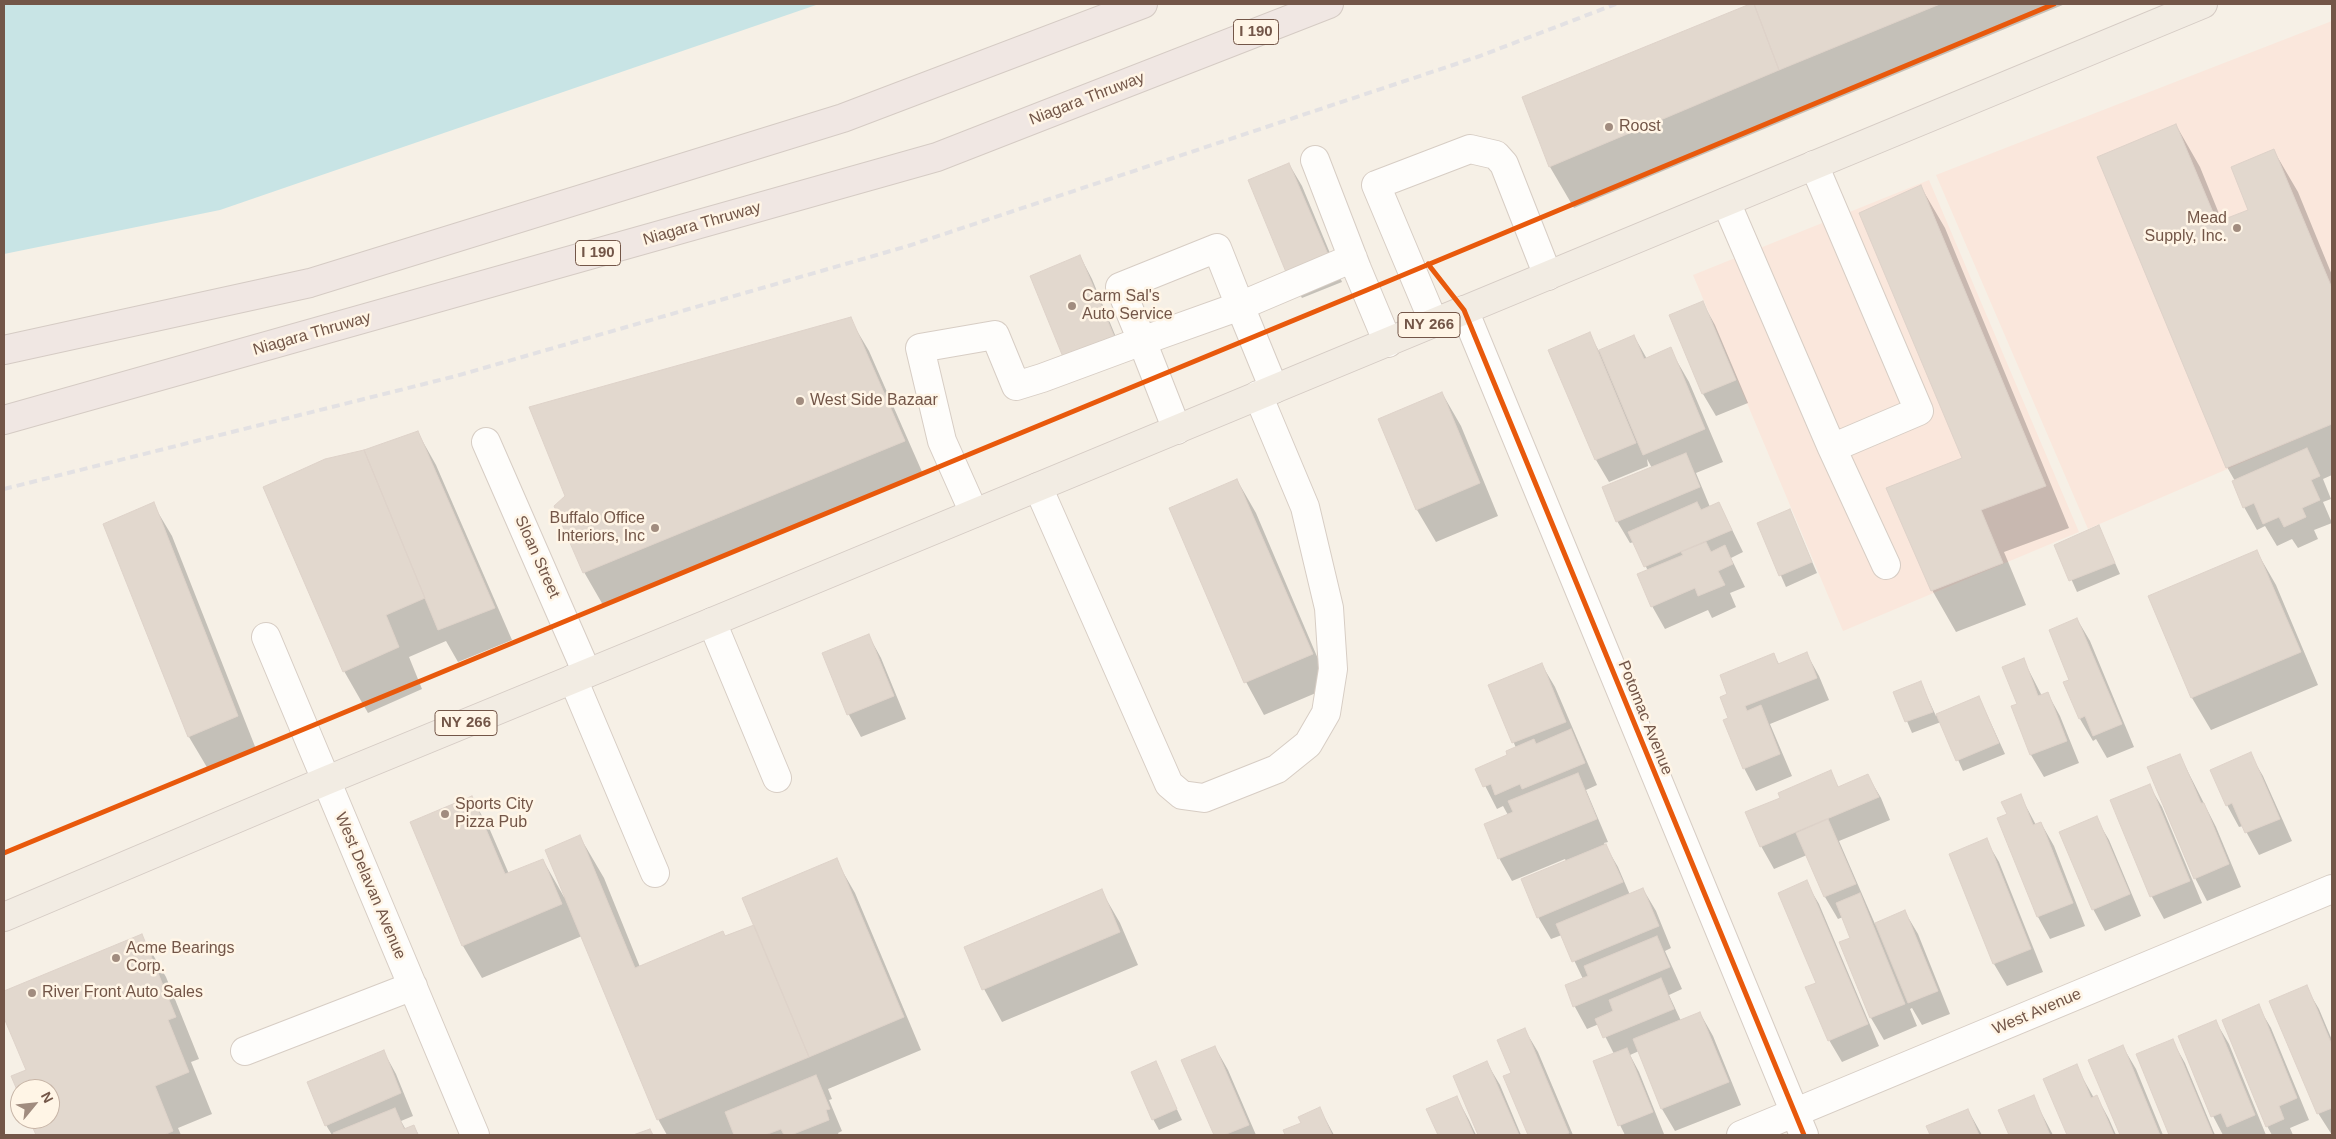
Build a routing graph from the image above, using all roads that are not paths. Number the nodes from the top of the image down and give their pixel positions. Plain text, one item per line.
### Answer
1 (1143, 4) edge
2 (1329, 4) edge
3 (2204, 4) edge
4 (1315, 160) dead end
5 (1814, 165) junction
6 (1726, 202) junction
7 (1353, 258) junction
8 (1548, 276) junction
9 (1240, 306) junction
10 (1464, 310) junction
11 (1434, 323) junction
12 (1142, 342) junction
13 (1388, 342) junction
14 (8, 348) edge
15 (1266, 392) junction
16 (4, 420) edge
17 (1177, 430) junction
18 (486, 442) dead end
19 (1832, 448) junction
20 (1038, 487) junction
21 (974, 513) junction
22 (1886, 565) dead end
23 (712, 622) junction
24 (266, 637) dead end
25 (580, 676) junction
26 (777, 778) dead end
27 (325, 781) junction
28 (655, 873) dead end
29 (2332, 889) edge
30 (4, 917) edge
31 (413, 986) junction
32 (245, 1051) dead end
33 (1799, 1124) edge
34 (475, 1135) edge
35 (1741, 1135) edge

1 - 14 highway
2 - 16 highway, Niagara Thruway / I 190
3 - 5 main road, NY 266
4 - 7 street
5 - 6 main road, NY 266
5 - 19 street
6 - 8 main road, NY 266
6 - 19 street
7 - 9 street
7 - 13 street
8 - 10 main road, NY 266
8 - 11 street
9 - 12 street
9 - 12 street
9 - 15 street
10 - 11 main road, NY 266
10 - 33 street, Potomac Avenue
11 - 13 main road, NY 266
12 - 17 street
12 - 21 street
13 - 15 main road, NY 266
15 - 17 main road, NY 266
15 - 20 street
17 - 20 main road, NY 266
18 - 25 street, Sloan Street
19 - 22 street
20 - 21 main road, NY 266
21 - 23 main road, NY 266
23 - 25 main road, NY 266
23 - 26 street
24 - 27 street, West Delavan Avenue
25 - 27 main road, NY 266
25 - 28 street, Sloan Street
27 - 30 main road, NY 266
27 - 31 street, West Delavan Avenue
29 - 33 street, West Avenue
31 - 32 street
31 - 34 street, West Delavan Avenue
33 - 35 street, West Avenue

